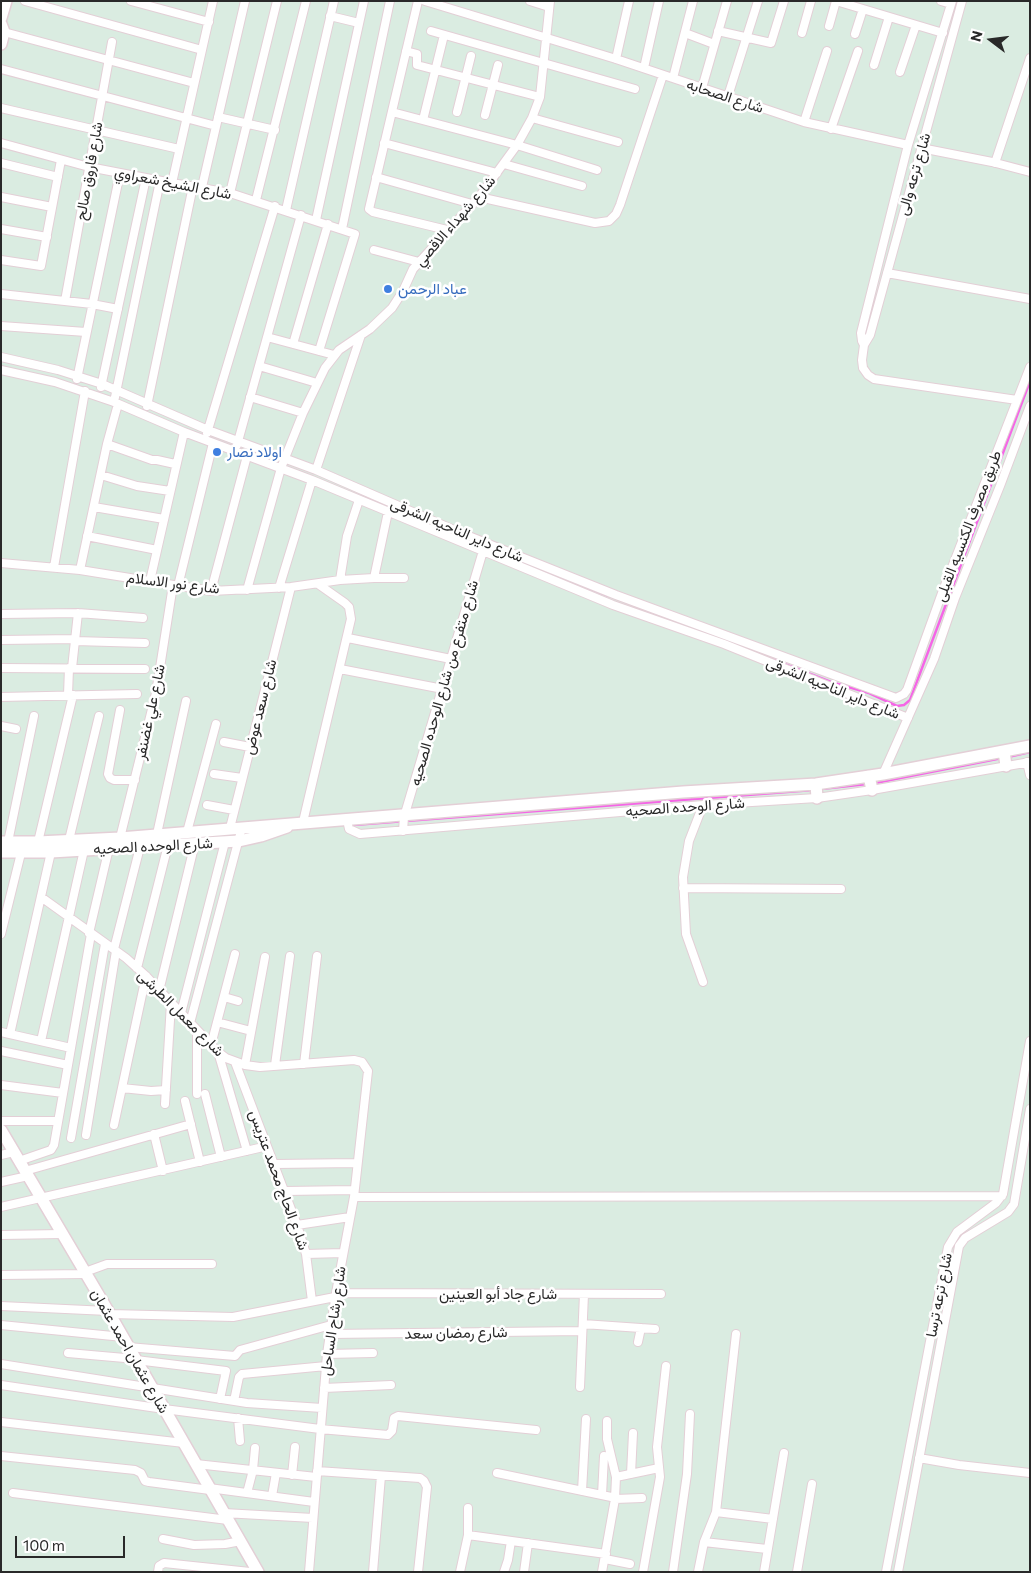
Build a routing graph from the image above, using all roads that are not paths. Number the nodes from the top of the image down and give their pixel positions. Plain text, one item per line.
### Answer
1 (6, 1) edge
2 (25, 1) edge
3 (131, 1) edge
4 (214, 1) edge
5 (245, 1) edge
6 (277, 1) edge
7 (306, 1) edge
8 (334, 1) edge
9 (364, 1) edge
10 (390, 1) edge
11 (418, 1) edge
12 (425, 1) edge
13 (530, 1) edge
14 (629, 1) edge
15 (659, 1) edge
16 (693, 1) edge
17 (726, 1) edge
18 (758, 1) edge
19 (784, 1) edge
20 (811, 1) edge
21 (836, 1) edge
22 (941, 1) edge
23 (962, 1) edge
24 (952, 3) edge
25 (549, 4) edge
26 (862, 9) junction
27 (330, 16) junction
28 (889, 17) junction
29 (1, 18) edge
30 (209, 22) junction
31 (359, 23) junction
32 (916, 25) junction
33 (829, 26) dead end
34 (3, 28) edge
35 (430, 31) dead end
36 (718, 31) junction
37 (685, 33) junction
38 (802, 33) dead end
39 (943, 33) junction
40 (855, 34) dead end
41 (444, 35) junction
42 (545, 37) junction
43 (747, 38) junction
44 (112, 42) dead end
45 (1, 44) edge
46 (714, 44) junction
47 (202, 50) junction
48 (406, 51) junction
49 (827, 51) dead end
50 (858, 51) dead end
51 (471, 56) dead end
52 (616, 58) junction
53 (1030, 58) edge
54 (109, 60) junction
55 (542, 63) junction
56 (498, 65) dead end
57 (874, 65) dead end
58 (644, 68) junction
59 (1, 69) edge
60 (436, 70) junction
61 (900, 72) dead end
62 (663, 75) junction
63 (466, 78) junction
64 (674, 78) junction
65 (194, 83) junction
66 (493, 84) junction
67 (702, 88) junction
68 (635, 90) dead end
69 (102, 96) junction
70 (728, 96) junction
71 (540, 97) junction
72 (1, 108) edge
73 (392, 112) junction
74 (457, 112) dead end
75 (919, 112) junction
76 (931, 114) junction
77 (485, 115) dead end
78 (218, 117) junction
79 (186, 118) junction
80 (532, 118) junction
81 (423, 120) junction
82 (804, 122) junction
83 (247, 124) junction
84 (216, 126) junction
85 (831, 129) junction
86 (96, 130) junction
87 (274, 130) junction
88 (618, 142) dead end
89 (1, 143) edge
90 (384, 143) junction
91 (908, 145) junction
92 (516, 146) junction
93 (921, 148) junction
94 (180, 149) junction
95 (61, 160) junction
96 (995, 163) junction
97 (1, 164) edge
98 (504, 164) junction
99 (89, 167) junction
100 (597, 170) dead end
101 (1030, 172) edge
102 (120, 173) junction
103 (498, 173) junction
104 (58, 177) junction
105 (376, 177) junction
106 (146, 178) junction
107 (160, 181) junction
108 (172, 183) junction
109 (582, 186) dead end
110 (198, 187) junction
111 (230, 192) junction
112 (1, 197) edge
113 (479, 197) junction
114 (256, 200) junction
115 (472, 204) junction
116 (275, 206) junction
117 (52, 207) junction
118 (286, 210) junction
119 (301, 215) junction
120 (316, 220) junction
121 (328, 224) junction
122 (1, 229) edge
123 (342, 229) junction
124 (447, 230) junction
125 (47, 237) junction
126 (374, 250) dead end
127 (1, 260) edge
128 (419, 262) junction
129 (886, 273) junction
130 (1, 294) edge
131 (1030, 299) edge
132 (65, 301) junction
133 (92, 304) junction
134 (118, 309) junction
135 (1, 326) edge
136 (86, 332) junction
137 (362, 335) junction
138 (267, 337) junction
139 (293, 344) junction
140 (864, 344) junction
141 (319, 351) junction
142 (334, 355) junction
143 (1, 357) edge
144 (259, 366) junction
145 (1030, 367) edge
146 (1, 370) edge
147 (77, 376) junction
148 (317, 383) junction
149 (102, 384) junction
150 (74, 388) junction
151 (116, 390) junction
152 (85, 392) junction
153 (100, 396) junction
154 (250, 397) junction
155 (1017, 400) junction
156 (116, 403) junction
157 (148, 403) junction
158 (1030, 406) edge
159 (302, 413) junction
160 (145, 415) junction
161 (208, 430) junction
162 (184, 432) junction
163 (209, 441) junction
164 (238, 441) junction
165 (108, 444) junction
166 (235, 451) junction
167 (247, 456) junction
168 (284, 458) junction
169 (176, 464) junction
170 (281, 468) junction
171 (316, 470) junction
172 (101, 475) junction
173 (312, 480) junction
174 (170, 491) junction
175 (359, 500) junction
176 (94, 507) junction
177 (388, 512) junction
178 (164, 519) junction
179 (88, 536) junction
180 (157, 550) junction
181 (483, 551) junction
182 (1, 563) edge
183 (54, 567) junction
184 (80, 570) junction
185 (374, 578) junction
186 (404, 578) dead end
187 (340, 580) junction
188 (150, 581) junction
189 (318, 584) junction
190 (176, 585) junction
191 (291, 587) junction
192 (279, 588) junction
193 (247, 590) junction
194 (212, 591) junction
195 (78, 613) junction
196 (3, 614) edge
197 (143, 618) dead end
198 (348, 638) junction
199 (1, 640) edge
200 (75, 640) junction
201 (145, 643) dead end
202 (452, 659) junction
203 (1, 668) edge
204 (70, 668) junction
205 (145, 669) dead end
206 (340, 669) junction
207 (908, 685) junction
208 (443, 689) junction
209 (920, 690) junction
210 (137, 694) dead end
211 (71, 695) junction
212 (1, 696) edge
213 (186, 701) dead end
214 (120, 710) dead end
215 (34, 716) dead end
216 (99, 716) dead end
217 (908, 718) junction
218 (216, 724) dead end
219 (1, 726) edge
220 (16, 728) dead end
221 (224, 742) dead end
222 (1030, 746) edge
223 (250, 747) junction
224 (1005, 758) junction
225 (1028, 762) edge
226 (214, 774) dead end
227 (883, 774) junction
228 (1030, 775) edge
229 (242, 778) junction
230 (135, 780) junction
231 (870, 783) junction
232 (816, 791) junction
233 (207, 805) dead end
234 (703, 805) junction
235 (234, 810) junction
236 (347, 820) junction
237 (404, 821) junction
238 (303, 822) junction
239 (242, 827) junction
240 (230, 828) junction
241 (187, 832) junction
242 (157, 834) junction
243 (69, 840) junction
244 (239, 841) junction
245 (5, 842) edge
246 (38, 842) junction
247 (130, 842) junction
248 (225, 842) junction
249 (195, 843) junction
250 (168, 845) junction
251 (22, 847) junction
252 (109, 848) junction
253 (84, 850) junction
254 (1, 852) edge
255 (51, 852) junction
256 (683, 888) junction
257 (841, 889) dead end
258 (41, 897) junction
259 (69, 918) junction
260 (1, 934) edge
261 (90, 934) junction
262 (105, 944) junction
263 (115, 950) junction
264 (235, 954) dead end
265 (290, 956) dead end
266 (317, 956) dead end
267 (265, 957) dead end
268 (137, 968) junction
269 (146, 976) junction
270 (703, 982) dead end
271 (159, 990) junction
272 (224, 997) junction
273 (238, 1001) dead end
274 (171, 1003) junction
275 (181, 1013) junction
276 (217, 1022) junction
277 (190, 1023) junction
278 (197, 1030) junction
279 (251, 1031) junction
280 (5, 1033) edge
281 (41, 1041) junction
282 (1030, 1041) edge
283 (211, 1045) junction
284 (70, 1048) junction
285 (1, 1051) edge
286 (218, 1052) junction
287 (235, 1062) junction
288 (304, 1064) junction
289 (68, 1065) junction
290 (244, 1065) junction
291 (275, 1066) junction
292 (368, 1071) joint
293 (1, 1085) edge
294 (122, 1088) junction
295 (166, 1090) junction
296 (63, 1093) junction
297 (185, 1101) dead end
298 (165, 1104) dead end
299 (1030, 1109) edge
300 (1, 1121) edge
301 (58, 1121) junction
302 (191, 1124) junction
303 (114, 1125) dead end
304 (1, 1131) edge
305 (154, 1134) junction
306 (86, 1135) dead end
307 (71, 1138) dead end
308 (260, 1148) dead end
309 (247, 1151) junction
310 (1, 1155) edge
311 (17, 1156) junction
312 (221, 1157) junction
313 (200, 1162) junction
314 (358, 1163) junction
315 (275, 1164) junction
316 (163, 1171) junction
317 (27, 1174) junction
318 (1, 1182) edge
319 (285, 1191) junction
320 (354, 1193) junction
321 (1002, 1196) junction
322 (42, 1199) junction
323 (1, 1207) edge
324 (350, 1216) junction
325 (970, 1223) junction
326 (297, 1225) junction
327 (975, 1233) junction
328 (62, 1234) junction
329 (1, 1235) edge
330 (343, 1253) junction
331 (306, 1254) junction
332 (212, 1264) dead end
333 (85, 1273) junction
334 (1, 1275) edge
335 (584, 1294) junction
336 (661, 1294) dead end
337 (336, 1295) junction
338 (312, 1301) junction
339 (1, 1306) edge
340 (109, 1313) junction
341 (1, 1325) edge
342 (331, 1325) junction
343 (582, 1328) junction
344 (641, 1328) junction
345 (655, 1328) dead end
346 (330, 1334) junction
347 (736, 1334) dead end
348 (126, 1342) junction
349 (638, 1342) dead end
350 (68, 1352) dead end
351 (373, 1353) dead end
352 (327, 1354) junction
353 (136, 1360) junction
354 (1, 1364) edge
355 (326, 1366) junction
356 (666, 1366) dead end
357 (1, 1385) edge
358 (390, 1385) dead end
359 (152, 1387) junction
360 (580, 1387) dead end
361 (324, 1388) junction
362 (220, 1399) junction
363 (234, 1401) junction
364 (322, 1408) junction
365 (164, 1409) junction
366 (690, 1414) dead end
367 (238, 1418) junction
368 (586, 1419) dead end
369 (1, 1422) edge
370 (607, 1422) dead end
371 (320, 1429) junction
372 (536, 1430) dead end
373 (633, 1433) dead end
374 (240, 1441) dead end
375 (184, 1443) junction
376 (295, 1447) dead end
377 (255, 1448) dead end
378 (784, 1453) dead end
379 (1, 1456) edge
380 (604, 1456) dead end
381 (919, 1458) junction
382 (196, 1464) junction
383 (659, 1468) junction
384 (253, 1470) junction
385 (276, 1473) junction
386 (497, 1473) dead end
387 (1030, 1473) edge
388 (316, 1474) junction
389 (631, 1474) junction
390 (292, 1475) junction
391 (381, 1476) junction
392 (616, 1476) junction
393 (812, 1484) dead end
394 (210, 1489) junction
395 (582, 1491) junction
396 (13, 1493) dead end
397 (248, 1493) junction
398 (602, 1495) junction
399 (272, 1496) junction
400 (616, 1498) junction
401 (642, 1498) dead end
402 (314, 1502) junction
403 (468, 1508) dead end
404 (898, 1510) junction
405 (716, 1512) junction
406 (909, 1512) junction
407 (226, 1516) junction
408 (313, 1518) junction
409 (772, 1519) junction
410 (468, 1535) junction
411 (163, 1539) dead end
412 (511, 1541) junction
413 (241, 1542) junction
414 (704, 1542) junction
415 (528, 1543) junction
416 (767, 1549) junction
417 (605, 1556) junction
418 (630, 1564) dead end
419 (158, 1572) edge
420 (250, 1572) edge
421 (258, 1572) edge
422 (309, 1572) edge
423 (373, 1572) edge
424 (418, 1572) edge
425 (460, 1572) edge
426 (504, 1572) edge
427 (524, 1572) edge
428 (602, 1572) edge
429 (642, 1572) edge
430 (674, 1572) edge
431 (698, 1572) edge
432 (764, 1572) edge
433 (797, 1572) edge
434 (886, 1572) edge
435 (898, 1572) edge

1 - 29 street
2 - 47 street
3 - 30 street
4 - 30 street
5 - 78 street
6 - 83 street
7 - 87 street
8 - 27 street
9 - 31 street
10 - 123 street
11 - 48 street
12 - 42 street, شارع الصحابه
13 - 25 street
14 - 52 street
15 - 58 street
16 - 37 street
17 - 36 street
18 - 43 street
19 - 43 street
20 - 38 street
21 - 26 street
21 - 33 street
22 - 24 street
23 - 76 street, شارع ترعه والى
24 - 39 street, شارع ترعه والى
25 - 42 street, شارع شهداء الاقصي
26 - 28 street
26 - 40 street
27 - 31 street
27 - 118 street
28 - 32 street
28 - 57 street
30 - 47 street
31 - 120 street
32 - 39 street
32 - 61 street
34 - 45 street
34 - 54 street
35 - 41 street
36 - 43 street
36 - 46 street
37 - 46 street
37 - 64 street
39 - 75 street, شارع ترعه والى
41 - 55 street
41 - 60 street
42 - 52 street, شارع الصحابه
42 - 55 street, شارع شهداء الاقصي
43 - 70 street
44 - 54 street, شارع فاروق صالح
46 - 67 street
47 - 65 street
48 - 60 street
48 - 73 street
49 - 82 street
50 - 85 street
51 - 63 street
52 - 58 street, شارع الصحابه
53 - 96 street
54 - 65 street
54 - 69 street, شارع فاروق صالح
55 - 68 street
55 - 71 street, شارع شهداء الاقصي
56 - 66 street
58 - 62 street, شارع الصحابه
59 - 69 street
60 - 63 street
60 - 81 street
62 - 64 street, شارع الصحابه
62 - 113 street
63 - 66 street
63 - 74 street
64 - 67 street, شارع الصحابه
65 - 79 street
66 - 71 street
66 - 77 street
67 - 70 street, شارع الصحابه
69 - 79 street
69 - 86 street, شارع فاروق صالح
70 - 82 street, شارع الصحابه
71 - 80 street, شارع شهداء الاقصي
72 - 86 street
73 - 81 street
73 - 90 street
75 - 76 street
75 - 91 street, شارع ترعه والى
76 - 93 street, شارع ترعه والى
78 - 83 street
78 - 84 street
79 - 84 street
79 - 94 street
80 - 88 street
80 - 92 street, شارع شهداء الاقصي
81 - 92 street
82 - 85 street, شارع الصحابه
83 - 87 street
83 - 111 street
84 - 110 street
85 - 91 street, شارع الصحابه
86 - 94 street
86 - 99 street, شارع فاروق صالح
87 - 114 street
89 - 95 street, شارع الشيخ شعراوي
90 - 103 street
90 - 105 street
91 - 140 street, شارع ترعه والى
92 - 98 street, شارع شهداء الاقصي
92 - 100 street
93 - 96 street
93 - 129 street, شارع ترعه والى
94 - 108 street
95 - 99 street, شارع الشيخ شعراوي
95 - 104 street
96 - 101 street
97 - 104 street
98 - 103 street, شارع شهداء الاقصي
98 - 109 street
99 - 102 street, شارع الشيخ شعراوي
99 - 132 street, شارع فاروق صالح
102 - 106 street, شارع الشيخ شعراوي
102 - 133 street
103 - 113 street, شارع شهداء الاقصي
104 - 117 street
105 - 115 street
105 - 124 street
106 - 107 street, شارع الشيخ شعراوي
106 - 134 street
107 - 108 street, شارع الشيخ شعراوي
107 - 151 street
108 - 110 street, شارع الشيخ شعراوي
110 - 111 street, شارع الشيخ شعراوي
110 - 157 street
111 - 114 street, شارع الشيخ شعراوي
112 - 117 street
113 - 115 street, شارع شهداء الاقصي
114 - 116 street, شارع الشيخ شعراوي
115 - 124 street, شارع شهداء الاقصي
116 - 118 street, شارع الشيخ شعراوي
116 - 161 street, شارع علي غضنفر
117 - 125 street
118 - 119 street, شارع الشيخ شعراوي
119 - 120 street, شارع الشيخ شعراوي
119 - 138 street
120 - 121 street, شارع الشيخ شعراوي
121 - 123 street, شارع الشيخ شعراوي
121 - 139 street
122 - 125 street
123 - 141 street
124 - 128 street, شارع شهداء الاقصي
125 - 127 street
126 - 128 street
128 - 137 street, شارع شهداء الاقصي
129 - 131 street
129 - 140 street, شارع ترعه والى
130 - 132 street
132 - 133 street
133 - 134 street
133 - 136 street
134 - 149 street
135 - 136 street
136 - 147 street
137 - 142 street, شارع شهداء الاقصي
137 - 171 street
138 - 139 street
138 - 144 street
139 - 141 street
140 - 155 street, شارع ترعه والى
141 - 142 street
142 - 148 street, شارع شهداء الاقصي
143 - 147 street, شارع داير الناحيه الشرقى
144 - 148 street
144 - 154 street
145 - 155 street, طريق مصرف الكنسيه القبلى
146 - 150 street, شارع داير الناحيه الشرقى
147 - 149 street, شارع داير الناحيه الشرقى
147 - 150 street
148 - 159 street, شارع شهداء الاقصي
149 - 151 street, شارع داير الناحيه الشرقى
149 - 153 street
150 - 152 street, شارع داير الناحيه الشرقى
151 - 156 street
151 - 157 street, شارع داير الناحيه الشرقى
152 - 153 street, شارع داير الناحيه الشرقى
152 - 183 street
153 - 156 street, شارع داير الناحيه الشرقى
154 - 159 street
154 - 164 street
155 - 207 street, طريق مصرف الكنسيه القبلى
156 - 160 street, شارع داير الناحيه الشرقى
156 - 165 street
157 - 160 street
157 - 161 street, شارع داير الناحيه الشرقى
158 - 209 street, طريق مصرف الكنسيه القبلى
159 - 168 street, شارع شهداء الاقصي
160 - 162 street, شارع داير الناحيه الشرقى
161 - 163 street, شارع علي غضنفر
161 - 164 street, شارع داير الناحيه الشرقى
162 - 163 street, شارع داير الناحيه الشرقى
162 - 169 street
163 - 166 street, شارع داير الناحيه الشرقى
163 - 190 street, شارع علي غضنفر
164 - 166 street
164 - 168 street, شارع داير الناحيه الشرقى
165 - 169 street
165 - 172 street
166 - 167 street, شارع داير الناحيه الشرقى
167 - 170 street, شارع داير الناحيه الشرقى
167 - 194 street
168 - 170 street, شارع شهداء الاقصي
168 - 171 street, شارع داير الناحيه الشرقى
169 - 174 street
170 - 173 street, شارع داير الناحيه الشرقى
170 - 193 street, شارع شهداء الاقصي
171 - 207 street, شارع داير الناحيه الشرقى
172 - 174 street
172 - 176 street
173 - 175 street, شارع داير الناحيه الشرقى
173 - 192 street
174 - 178 street
175 - 177 street, شارع داير الناحيه الشرقى
175 - 187 street
176 - 178 street
176 - 179 street
177 - 181 street, شارع داير الناحيه الشرقى
177 - 185 street
178 - 180 street
179 - 180 street
179 - 184 street
180 - 188 street
181 - 202 street, شارع متفرع من شارع الوحده الصحيه
181 - 217 street, شارع داير الناحيه الشرقى
182 - 183 street, شارع نور الاسلام
183 - 184 street, شارع نور الاسلام
184 - 188 street, شارع نور الاسلام
185 - 186 street, شارع نور الاسلام
185 - 187 street, شارع نور الاسلام
187 - 189 street, شارع نور الاسلام
188 - 190 street, شارع نور الاسلام
189 - 191 street, شارع نور الاسلام
189 - 198 street
190 - 194 street, شارع نور الاسلام
190 - 230 street, شارع علي غضنفر
191 - 192 street, شارع نور الاسلام
191 - 223 street, شارع سعد عوض
192 - 193 street, شارع نور الاسلام
193 - 194 street, شارع نور الاسلام
195 - 196 street
195 - 197 street
195 - 200 street
198 - 202 street
198 - 206 street
199 - 200 street
200 - 201 street
200 - 204 street
202 - 208 street, شارع متفرع من شارع الوحده الصحيه
203 - 204 street
204 - 205 street
204 - 211 street
206 - 208 street
206 - 238 street
207 - 209 street
208 - 237 street, شارع متفرع من شارع الوحده الصحيه
209 - 217 street, طريق مصرف الكنسيه القبلى
210 - 211 street
211 - 212 street
211 - 246 street
213 - 242 street
214 - 230 street
215 - 245 street
216 - 243 street
217 - 227 street, طريق مصرف الكنسيه القبلى
218 - 241 street
219 - 220 street
221 - 223 street
222 - 224 street, شارع الوحده الصحيه
223 - 229 street, شارع سعد عوض
224 - 225 street, شارع الوحده الصحيه
224 - 227 street, شارع الوحده الصحيه
224 - 231 street, شارع الوحده الصحيه
225 - 228 street
226 - 229 street
227 - 231 street, شارع الوحده الصحيه
229 - 235 street, شارع سعد عوض
230 - 247 street, شارع علي غضنفر
231 - 232 street, شارع الوحده الصحيه
232 - 234 street, شارع الوحده الصحيه
232 - 237 street, شارع الوحده الصحيه
233 - 235 street
234 - 237 street, شارع الوحده الصحيه
234 - 256 street
235 - 240 street, شارع سعد عوض
236 - 237 street, شارع الوحده الصحيه
236 - 237 street, شارع الوحده الصحيه
236 - 238 street, شارع الوحده الصحيه
238 - 239 street, شارع الوحده الصحيه
238 - 244 street, شارع الوحده الصحيه
239 - 240 street, شارع الوحده الصحيه
239 - 244 street
240 - 241 street, شارع الوحده الصحيه
241 - 242 street, شارع الوحده الصحيه
242 - 247 street, شارع الوحده الصحيه
243 - 246 street, شارع الوحده الصحيه
243 - 247 street, شارع الوحده الصحيه
244 - 248 street, شارع الوحده الصحيه
244 - 277 street
245 - 251 street, شارع الوحده الصحيه
246 - 251 street, شارع الوحده الصحيه
247 - 250 street, شارع الوحده الصحيه
247 - 252 street, شارع الوحده الصحيه
247 - 263 street, شارع علي غضنفر
248 - 249 street, شارع الوحده الصحيه
248 - 275 street
249 - 250 street, شارع الوحده الصحيه
249 - 271 street
250 - 268 street
251 - 254 street, شارع الوحده الصحيه
251 - 255 street, شارع الوحده الصحيه
251 - 260 street
252 - 253 street, شارع الوحده الصحيه
252 - 261 street
253 - 255 street, شارع الوحده الصحيه
253 - 259 street
255 - 258 street
256 - 257 street
256 - 270 street
258 - 259 street, شارع معمل الطرشى
258 - 280 street
259 - 261 street, شارع معمل الطرشى
259 - 281 street
261 - 262 street, شارع معمل الطرشى
261 - 284 street
262 - 263 street, شارع معمل الطرشى
262 - 307 street
263 - 268 street, شارع معمل الطرشى
263 - 306 street, شارع علي غضنفر
264 - 272 street
265 - 291 street
266 - 288 street
267 - 279 street
268 - 269 street, شارع معمل الطرشى
269 - 271 street, شارع معمل الطرشى
269 - 294 street
271 - 274 street, شارع معمل الطرشى
272 - 273 street
272 - 276 street
274 - 275 street, شارع معمل الطرشى
274 - 295 street
275 - 277 street, شارع معمل الطرشى
276 - 279 street
276 - 283 street
277 - 278 street, شارع معمل الطرشى
278 - 283 street, شارع معمل الطرشى
278 - 312 street
279 - 290 street
280 - 281 street
281 - 284 street
282 - 321 street
283 - 286 street, شارع معمل الطرشى
284 - 289 street
285 - 289 street
286 - 287 street, شارع معمل الطرشى
286 - 309 street
287 - 290 street, شارع معمل الطرشى
287 - 315 street, شارع الحاج محمد عتريس
288 - 291 street, شارع معمل الطرشى
288 - 292 street, شارع معمل الطرشى
289 - 296 street
290 - 291 street, شارع معمل الطرشى
292 - 314 street, شارع رشاح الساحل
293 - 296 street
294 - 295 street
294 - 303 street
295 - 298 street
296 - 301 street
297 - 302 street
299 - 327 street, شارع ترعه ترسا
300 - 301 street
301 - 311 street
302 - 305 street
302 - 313 street
304 - 311 street, شارع عثمان احمد عثمان
305 - 316 street
305 - 317 street
308 - 309 street
309 - 312 street
310 - 311 street
311 - 317 street, شارع عثمان احمد عثمان
312 - 313 street
313 - 316 street
314 - 315 street
314 - 320 street, شارع رشاح الساحل
315 - 319 street, شارع الحاج محمد عتريس
316 - 322 street
317 - 318 street
317 - 322 street, شارع عثمان احمد عثمان
319 - 320 street
319 - 326 street, شارع الحاج محمد عتريس
320 - 321 street
320 - 324 street, شارع رشاح الساحل
321 - 325 street, شارع ترعه ترسا
322 - 323 street
322 - 328 street, شارع عثمان احمد عثمان
324 - 326 street
324 - 330 street, شارع رشاح الساحل
325 - 327 street
325 - 404 street, شارع ترعه ترسا
326 - 331 street, شارع الحاج محمد عتريس
327 - 381 street, شارع ترعه ترسا
328 - 329 street
328 - 333 street, شارع عثمان احمد عثمان
330 - 331 street
330 - 337 street, شارع رشاح الساحل
331 - 338 street, شارع الحاج محمد عتريس
332 - 333 street
333 - 334 street
333 - 340 street, شارع عثمان احمد عثمان
335 - 336 street, شارع جاد أبو العينين
335 - 337 street, شارع جاد أبو العينين
335 - 343 street
337 - 338 street, شارع جاد أبو العينين
337 - 342 street, شارع رشاح الساحل
338 - 340 street, شارع جاد أبو العينين
339 - 340 street, شارع جاد أبو العينين
340 - 348 street, شارع عثمان احمد عثمان
341 - 348 street
342 - 346 street, شارع رشاح الساحل
342 - 348 street
343 - 344 street, شارع رمضان سعد
343 - 346 street, شارع رمضان سعد
343 - 360 street
344 - 345 street, شارع رمضان سعد
344 - 349 street
346 - 352 street, شارع رشاح الساحل
347 - 405 street
348 - 353 street, شارع عثمان احمد عثمان
350 - 353 street
351 - 352 street
352 - 355 street, شارع رشاح الساحل
353 - 359 street, شارع عثمان احمد عثمان
353 - 362 street
354 - 359 street
355 - 361 street, شارع رشاح الساحل
355 - 363 street
356 - 383 street
357 - 365 street
358 - 361 street
359 - 362 street
359 - 365 street, شارع عثمان احمد عثمان
361 - 364 street, شارع رشاح الساحل
362 - 363 street
363 - 364 street
364 - 371 street, شارع رشاح الساحل
365 - 367 street
365 - 375 street, شارع عثمان احمد عثمان
366 - 430 street
367 - 371 street
367 - 374 street
368 - 395 street
369 - 375 street
370 - 392 street
371 - 372 street
371 - 388 street, شارع رشاح الساحل
373 - 389 street
375 - 382 street, شارع عثمان احمد عثمان
376 - 390 street
377 - 384 street
378 - 409 street
379 - 394 street
380 - 398 street
381 - 387 street
381 - 406 street, شارع ترعه ترسا
382 - 384 street
382 - 394 street, شارع عثمان احمد عثمان
383 - 389 street
383 - 429 street
384 - 385 street
384 - 397 street
385 - 390 street
385 - 399 street
386 - 395 street
388 - 390 street
388 - 391 street
388 - 402 street, شارع رشاح الساحل
389 - 392 street
391 - 423 street
391 - 424 street
392 - 400 street
393 - 433 street
394 - 397 street
394 - 407 street, شارع عثمان احمد عثمان
395 - 398 street
396 - 407 street
397 - 399 street
398 - 400 street
399 - 402 street
400 - 401 street
400 - 417 street
402 - 408 street, شارع رشاح الساحل
403 - 410 street
404 - 406 street
404 - 434 street, شارع ترعه ترسا
405 - 409 street
405 - 414 street
406 - 435 street, شارع ترعه ترسا
407 - 408 street
407 - 413 street, شارع عثمان احمد عثمان
408 - 422 street, شارع رشاح الساحل
409 - 416 street
410 - 412 street
410 - 425 street
411 - 413 street
412 - 415 street
412 - 426 street
413 - 421 street, شارع عثمان احمد عثمان
414 - 416 street
414 - 431 street
415 - 417 street
415 - 427 street
416 - 432 street
417 - 418 street
417 - 428 street
419 - 420 street

